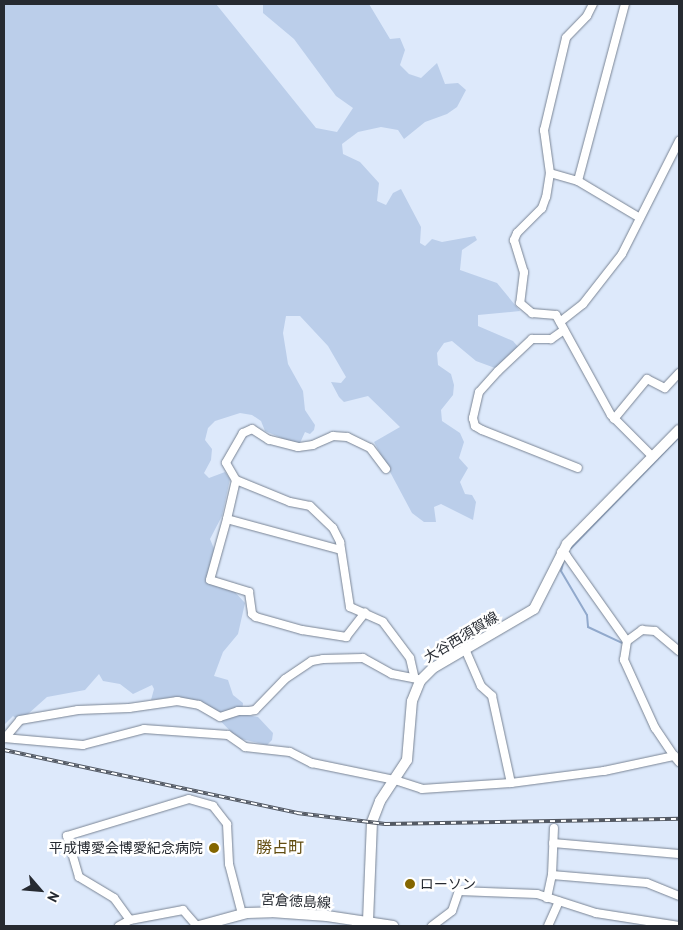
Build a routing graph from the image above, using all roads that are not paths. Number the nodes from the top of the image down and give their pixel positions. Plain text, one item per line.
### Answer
1 (593, 4) edge
2 (625, 4) edge
3 (679, 141) edge
4 (550, 173) junction
5 (578, 182) junction
6 (640, 218) junction
7 (562, 326) junction
8 (679, 373) edge
9 (614, 419) junction
10 (679, 432) edge
11 (653, 457) junction
12 (578, 468) dead end
13 (386, 469) dead end
14 (236, 480) junction
15 (226, 519) junction
16 (341, 550) junction
17 (561, 552) junction
18 (365, 613) junction
19 (627, 641) junction
20 (465, 649) junction
21 (679, 651) edge
22 (417, 679) junction
23 (4, 738) edge
24 (677, 760) edge
25 (395, 780) junction
26 (511, 782) junction
27 (554, 828) dead end
28 (553, 843) junction
29 (679, 854) edge
30 (552, 875) junction
31 (679, 896) edge
32 (547, 898) junction
33 (559, 901) junction
34 (242, 914) junction
35 (130, 920) junction
36 (366, 924) edge
37 (119, 926) edge
38 (198, 926) edge
39 (393, 926) edge
40 (432, 926) edge
41 (548, 926) edge
42 (679, 926) edge

1 - 4 street
2 - 5 street
3 - 6 street
4 - 5 street
4 - 7 street
5 - 6 street
6 - 7 street
7 - 9 street
7 - 12 street
8 - 9 street
9 - 11 street
10 - 11 main road, 大谷西須賀線
11 - 17 main road, 大谷西須賀線
13 - 14 street
14 - 15 street
14 - 16 street
15 - 16 street
15 - 18 street
16 - 18 street
17 - 19 street
17 - 20 main road, 大谷西須賀線
18 - 22 street
19 - 21 street
19 - 24 street
20 - 22 main road, 大谷西須賀線
20 - 26 street
22 - 23 street
22 - 25 main road, 大谷西須賀線
23 - 25 street
24 - 26 street
25 - 26 street
25 - 36 main road, 大谷西須賀線
27 - 28 street
28 - 29 street
28 - 30 street
30 - 31 street
30 - 32 street
32 - 33 street
32 - 40 street
33 - 41 street
33 - 42 street
34 - 35 street
34 - 36 main road, 宮倉徳島線
34 - 38 main road, 宮倉徳島線
35 - 37 street
35 - 38 street
36 - 39 main road, 宮倉徳島線

